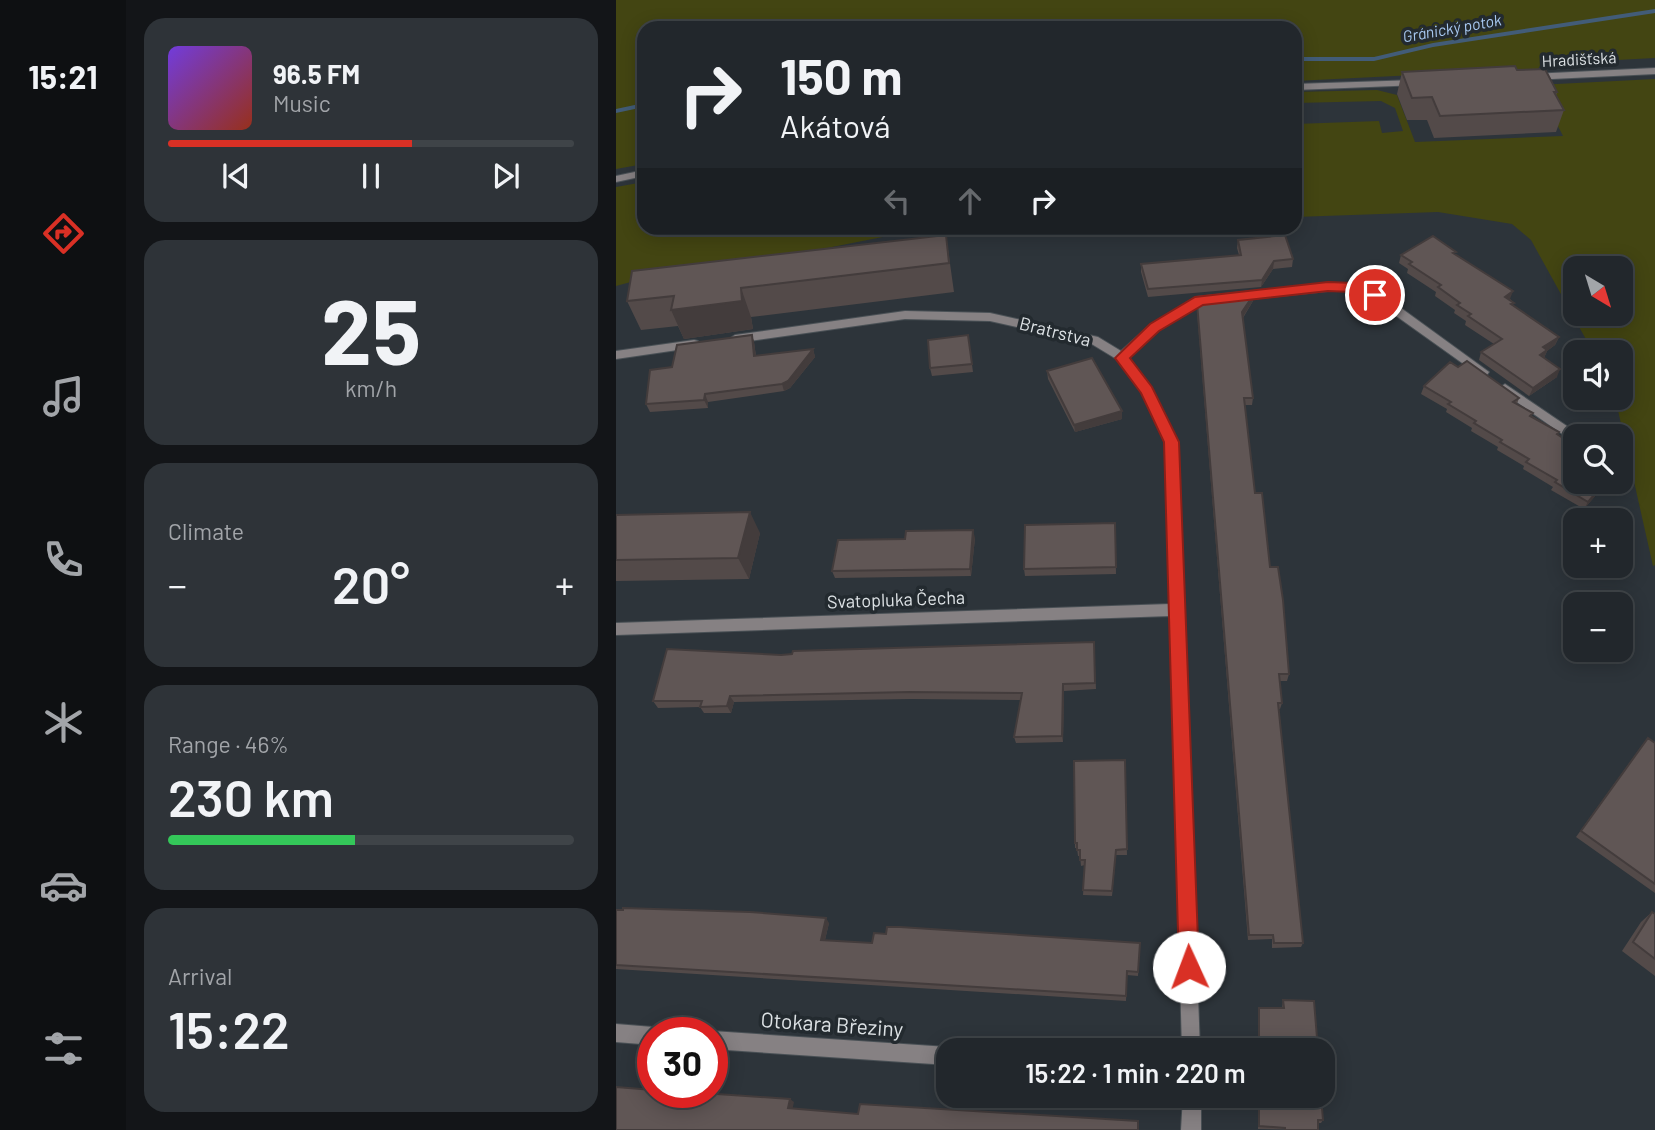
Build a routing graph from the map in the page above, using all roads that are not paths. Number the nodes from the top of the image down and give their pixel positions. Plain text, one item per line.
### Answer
1 (1655, 71) edge
2 (1516, 78) edge
3 (1421, 83) edge
4 (1302, 87) edge
5 (637, 174) edge
6 (616, 178) edge
7 (726, 340) edge
8 (712, 342) edge
9 (616, 355) edge
10 (1122, 358) junction
11 (1563, 429) edge
12 (1177, 610) junction
13 (616, 629) edge
14 (616, 1033) edge
15 (637, 1035) edge
16 (1191, 1038) edge
17 (728, 1041) edge
18 (936, 1055) edge
19 (1192, 1108) edge
20 (1191, 1130) edge

1 - 2 street, Hradišťská
3 - 4 street
5 - 6 street
7 - 10 street, Bratrstva
8 - 9 street
10 - 11 street
10 - 12 street, Bratrstva
12 - 13 street, Svatopluka Čecha
12 - 16 street, Bratrstva
14 - 15 street
17 - 18 street, Otokara Březiny
19 - 20 street

